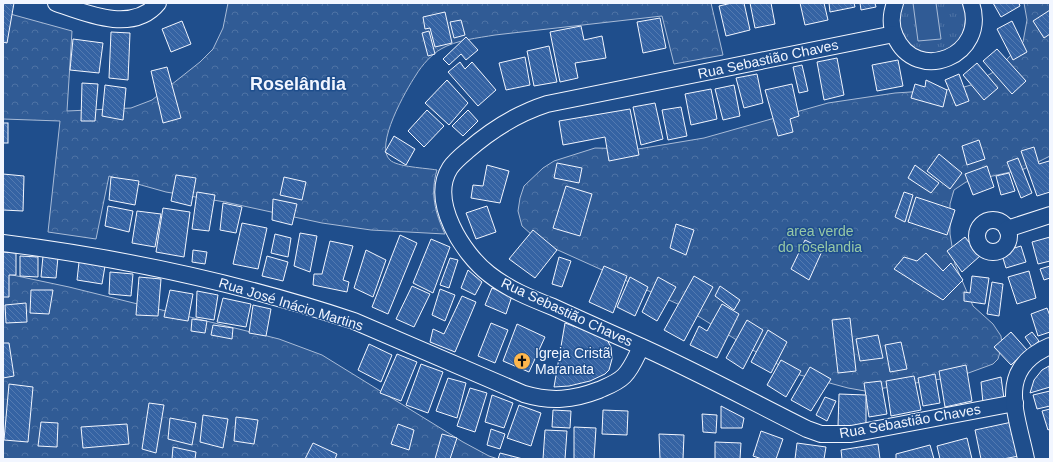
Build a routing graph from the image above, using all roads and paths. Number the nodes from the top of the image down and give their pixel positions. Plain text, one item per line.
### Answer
1 (56, 3) edge
2 (158, 3) edge
3 (895, 3) edge
4 (971, 3) edge
5 (894, 34) junction
6 (1050, 215) edge
7 (1007, 229) dead end
8 (3, 243) edge
9 (1050, 346) edge
10 (641, 347) junction
11 (1015, 403) junction
12 (1026, 459) edge

1 - 2 street
3 - 5 street
4 - 5 street
5 - 10 street, Rua Sebastião Chaves
6 - 7 street
8 - 10 street, Rua José Inácio Martins
9 - 11 street
10 - 11 street, Rua Sebastião Chaves
11 - 12 street

